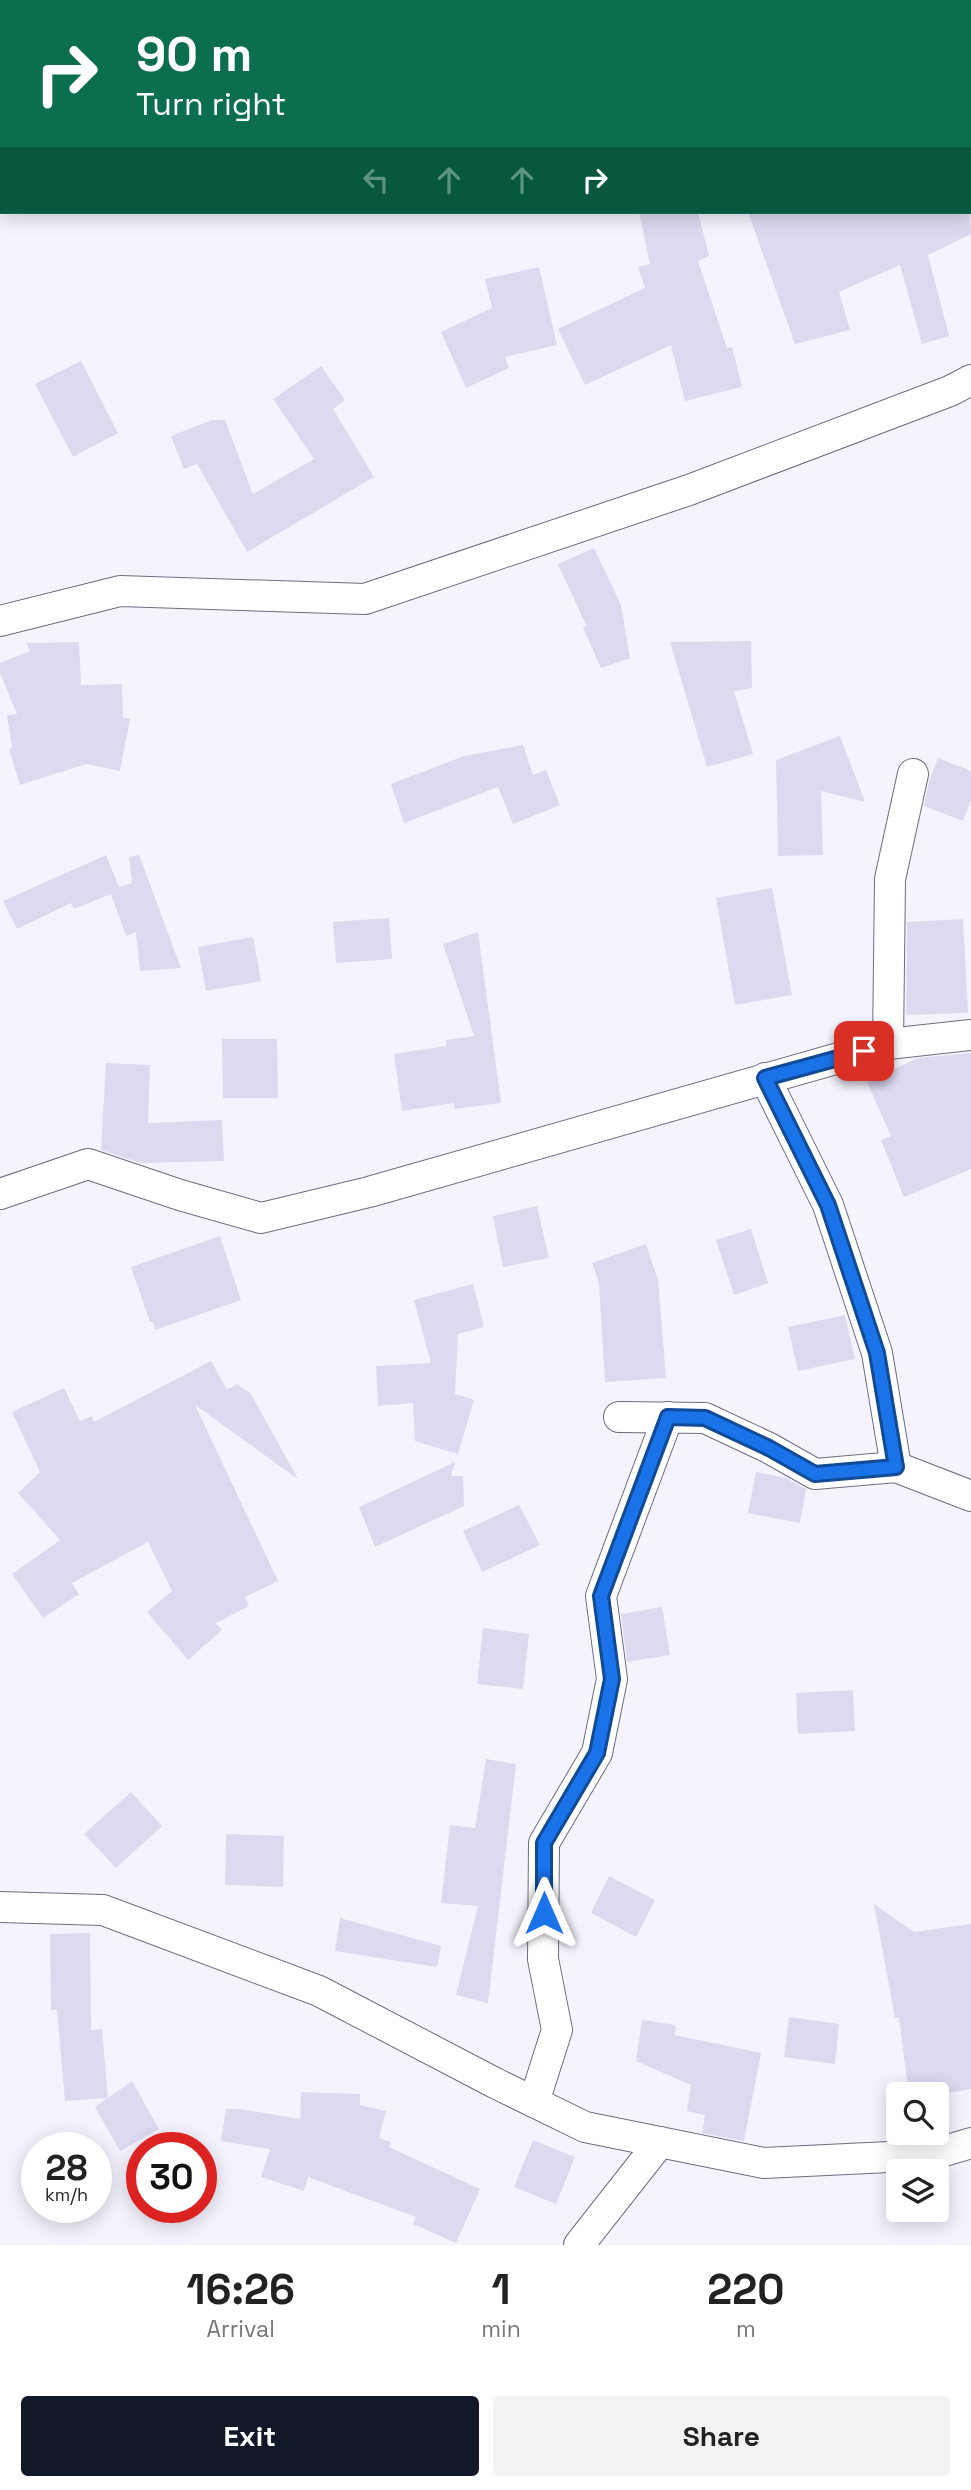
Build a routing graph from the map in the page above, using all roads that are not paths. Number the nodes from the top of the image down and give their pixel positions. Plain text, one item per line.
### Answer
1 (971, 380) edge
2 (0, 621) edge
3 (913, 774) dead end
4 (971, 1035) edge
5 (888, 1044) junction
6 (765, 1078) junction
7 (0, 1194) edge
8 (619, 1417) dead end
9 (668, 1417) junction
10 (896, 1467) junction
11 (971, 1496) edge
12 (0, 1907) edge
13 (534, 2102) junction
14 (660, 2141) junction
15 (971, 2143) edge
16 (579, 2245) edge

1 - 2 street
3 - 5 street
4 - 5 street
5 - 6 street
6 - 7 street
6 - 10 street
8 - 9 street
9 - 10 street
9 - 13 street
10 - 11 street
12 - 13 street
13 - 14 street
14 - 15 street
14 - 16 street

